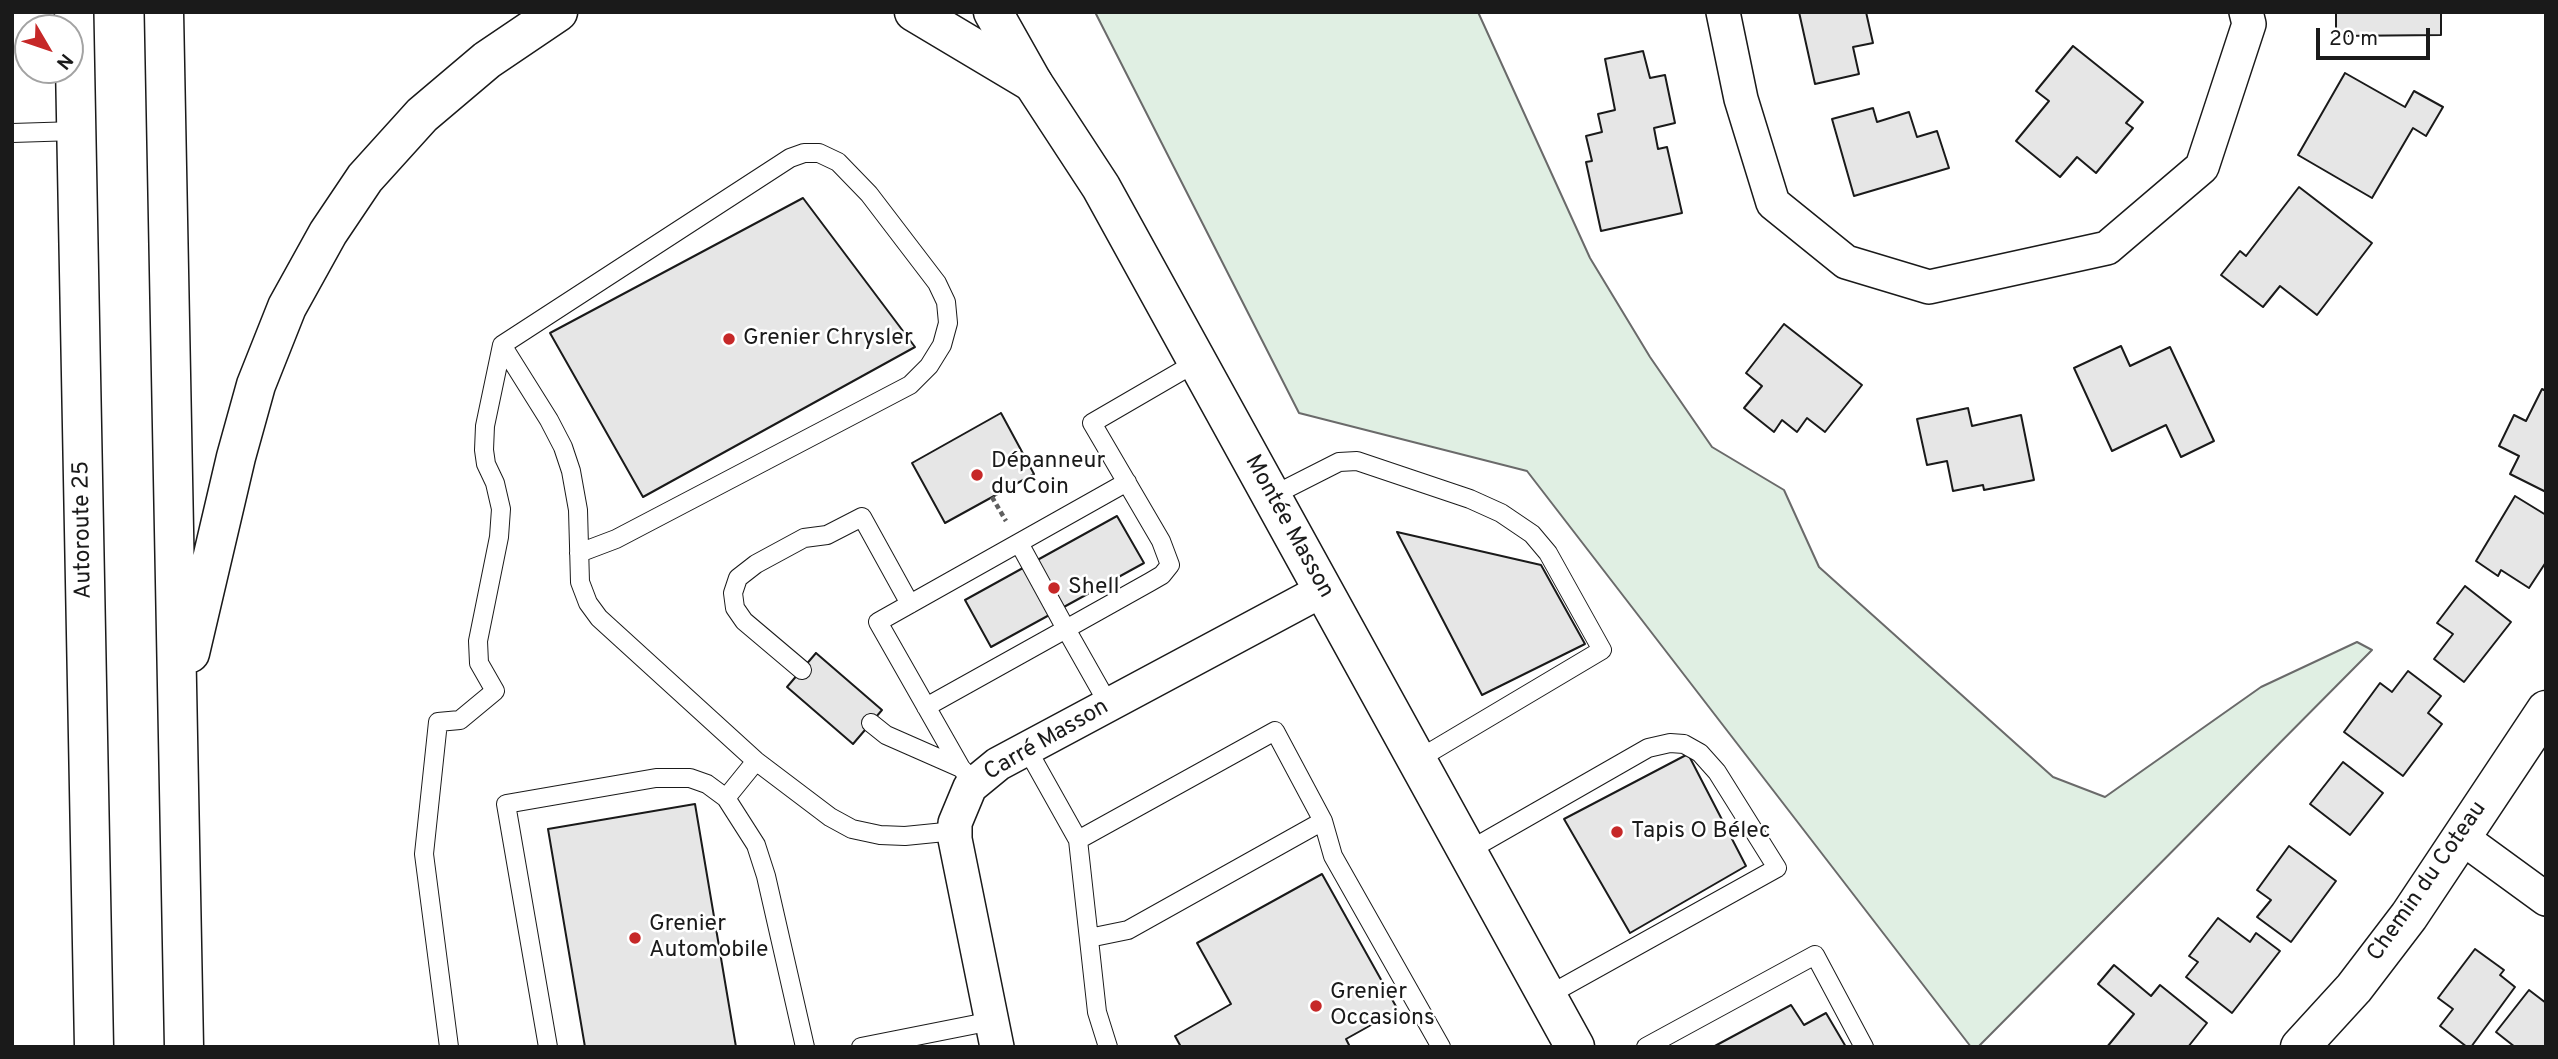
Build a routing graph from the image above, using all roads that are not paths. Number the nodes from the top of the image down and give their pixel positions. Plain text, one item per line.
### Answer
1 (74, 12) edge
2 (164, 12) edge
3 (558, 12) edge
4 (914, 12) edge
5 (993, 12) edge
6 (1723, 12) edge
7 (2246, 12) edge
8 (1033, 83) junction
9 (76, 131) junction
10 (12, 133) edge
11 (502, 345) junction
12 (1197, 362) junction
13 (1127, 482) junction
14 (1270, 497) junction
15 (1019, 543) junction
16 (579, 553) junction
17 (1323, 590) junction
18 (910, 604) junction
19 (1066, 629) junction
20 (802, 670) dead end
21 (1109, 705) junction
22 (178, 706) junction
23 (926, 707) junction
24 (2546, 710) edge
25 (871, 723) dead end
26 (1027, 749) junction
27 (1417, 760) junction
28 (757, 761) junction
29 (968, 775) junction
30 (726, 798) junction
31 (1323, 821) junction
32 (955, 831) junction
33 (2460, 837) junction
34 (1078, 840) junction
35 (1468, 851) junction
36 (2546, 899) edge
37 (1089, 937) junction
38 (1547, 996) junction
39 (995, 1034) edge
40 (94, 1047) edge
41 (184, 1047) edge
42 (449, 1047) edge
43 (548, 1047) edge
44 (804, 1047) edge
45 (861, 1047) edge
46 (1108, 1047) edge
47 (1441, 1047) edge
48 (1576, 1047) edge
49 (1646, 1047) edge
50 (1864, 1047) edge
51 (2300, 1047) edge

1 - 9 main road, Autoroute 25
2 - 22 main road
3 - 22 main road
4 - 8 main road
5 - 8 main road, Montée Masson
6 - 7 street
8 - 12 main road, Montée Masson
9 - 10 lane
9 - 40 main road, Autoroute 25
11 - 16 lane
11 - 16 lane
11 - 42 lane
12 - 13 lane
12 - 14 main road, Montée Masson
13 - 15 lane
13 - 19 lane
14 - 17 main road, Montée Masson
14 - 27 lane
15 - 18 lane
15 - 19 lane
16 - 28 lane
17 - 21 street, Carré Masson
17 - 27 main road, Montée Masson
18 - 20 lane
18 - 23 lane
19 - 21 lane
19 - 23 lane
21 - 26 street, Carré Masson
22 - 41 main road
23 - 29 lane
24 - 33 main road, Chemin du Coteau
25 - 29 lane
26 - 29 street, Carré Masson
26 - 34 lane
27 - 35 main road, Montée Masson
28 - 30 lane
28 - 32 lane
29 - 32 street, Carré Masson
30 - 43 lane
30 - 44 lane
31 - 34 lane
31 - 37 lane
31 - 47 lane
32 - 39 street, Carré Masson
33 - 36 street
33 - 51 main road, Chemin du Coteau
34 - 37 lane
35 - 38 main road, Montée Masson
35 - 38 lane
37 - 46 lane
38 - 48 main road, Montée Masson
39 - 45 lane
49 - 50 lane

